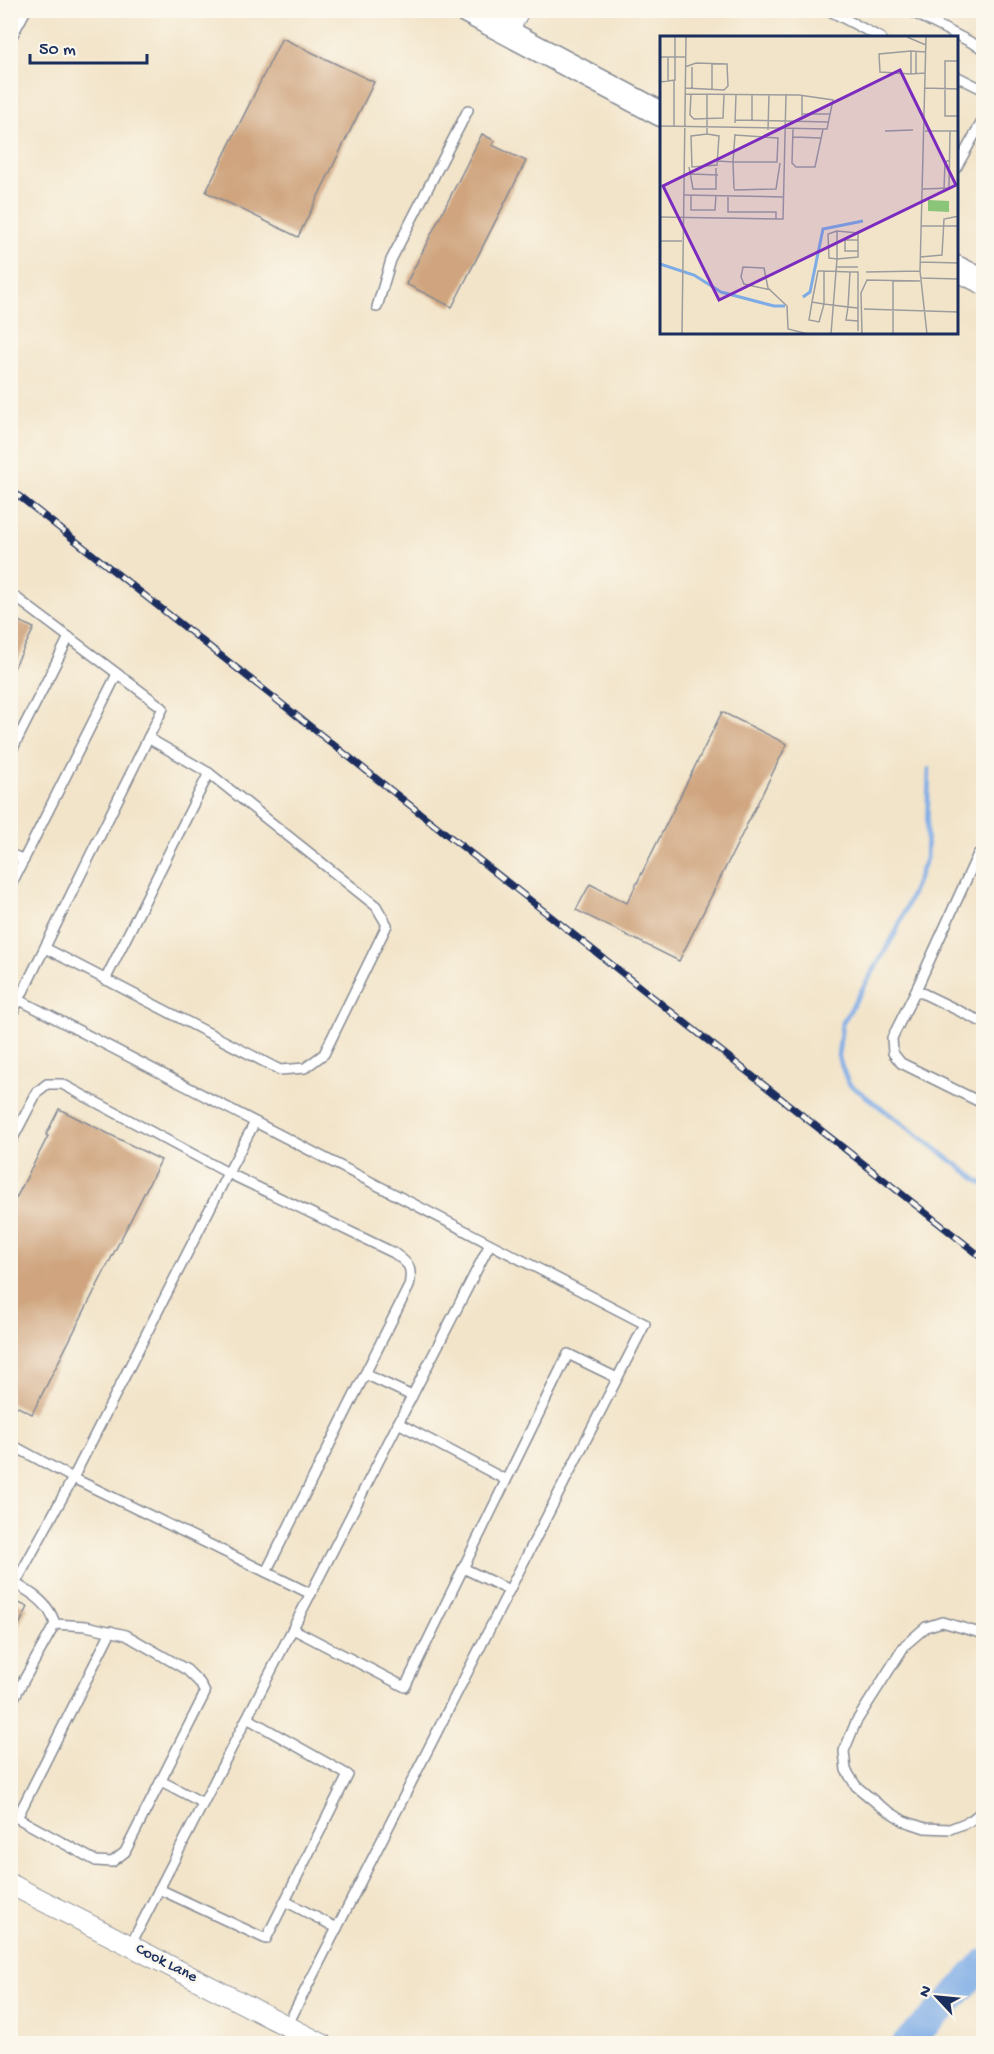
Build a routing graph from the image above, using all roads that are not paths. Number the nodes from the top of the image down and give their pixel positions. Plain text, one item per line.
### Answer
1 (26, 10) edge
2 (465, 10) edge
3 (828, 10) edge
4 (908, 10) edge
5 (514, 21) edge
6 (877, 36) edge
7 (10, 40) edge
8 (984, 49) edge
9 (958, 77) edge
10 (984, 90) edge
11 (468, 110) dead end
12 (660, 113) edge
13 (984, 117) edge
14 (958, 166) edge
15 (958, 269) edge
16 (984, 282) edge
17 (377, 307) dead end
18 (10, 593) edge
19 (69, 637) junction
20 (117, 674) junction
21 (148, 738) junction
22 (10, 754) edge
23 (209, 773) junction
24 (984, 853) edge
25 (10, 854) edge
26 (24, 860) junction
27 (10, 887) edge
28 (45, 948) junction
29 (105, 980) junction
30 (916, 990) junction
31 (15, 998) edge
32 (10, 1018) edge
33 (984, 1023) edge
34 (984, 1104) edge
35 (255, 1122) junction
36 (10, 1144) edge
37 (228, 1173) junction
38 (490, 1244) junction
39 (365, 1374) junction
40 (617, 1378) junction
41 (412, 1396) junction
42 (398, 1423) junction
43 (10, 1444) edge
44 (73, 1478) junction
45 (506, 1480) junction
46 (463, 1568) junction
47 (266, 1572) junction
48 (13, 1583) edge
49 (509, 1590) junction
50 (310, 1594) junction
51 (55, 1624) junction
52 (293, 1629) junction
53 (111, 1632) junction
54 (984, 1634) edge
55 (10, 1705) edge
56 (247, 1718) junction
57 (160, 1781) junction
58 (203, 1803) junction
59 (984, 1810) edge
60 (14, 1816) edge
61 (10, 1884) edge
62 (159, 1888) junction
63 (285, 1901) junction
64 (337, 1928) junction
65 (130, 1946) junction
66 (282, 2035) edge
67 (322, 2043) edge

1 - 7 lane
2 - 5 street
3 - 6 lane
4 - 8 lane
5 - 12 street
9 - 10 lane
11 - 17 lane
13 - 14 lane
15 - 16 street
18 - 19 lane
19 - 20 lane
19 - 22 lane
20 - 21 lane
20 - 26 lane
21 - 23 lane
21 - 28 lane
23 - 29 lane
23 - 29 lane
24 - 30 lane
25 - 26 lane
26 - 27 lane
28 - 29 lane
28 - 31 lane
30 - 33 lane
30 - 34 lane
31 - 32 lane
31 - 35 lane
35 - 37 lane
35 - 38 lane
36 - 37 lane
37 - 39 lane
37 - 44 lane
38 - 40 lane
38 - 41 lane
39 - 41 lane
39 - 47 lane
40 - 45 lane
40 - 49 lane
41 - 42 lane
42 - 45 lane
42 - 50 lane
43 - 44 lane
44 - 47 lane
44 - 48 lane
45 - 46 lane
46 - 49 lane
46 - 52 lane
47 - 50 lane
48 - 51 lane
49 - 64 lane
50 - 52 lane
51 - 53 lane
51 - 55 lane
52 - 56 lane
53 - 57 lane
53 - 60 lane
54 - 59 lane
56 - 58 lane
56 - 63 lane
57 - 58 lane
57 - 60 lane
58 - 62 lane
61 - 65 street, Cook Lane
62 - 63 lane
62 - 65 lane
63 - 64 lane
64 - 66 lane
65 - 66 street, Cook Lane
66 - 67 street, Cook Lane

